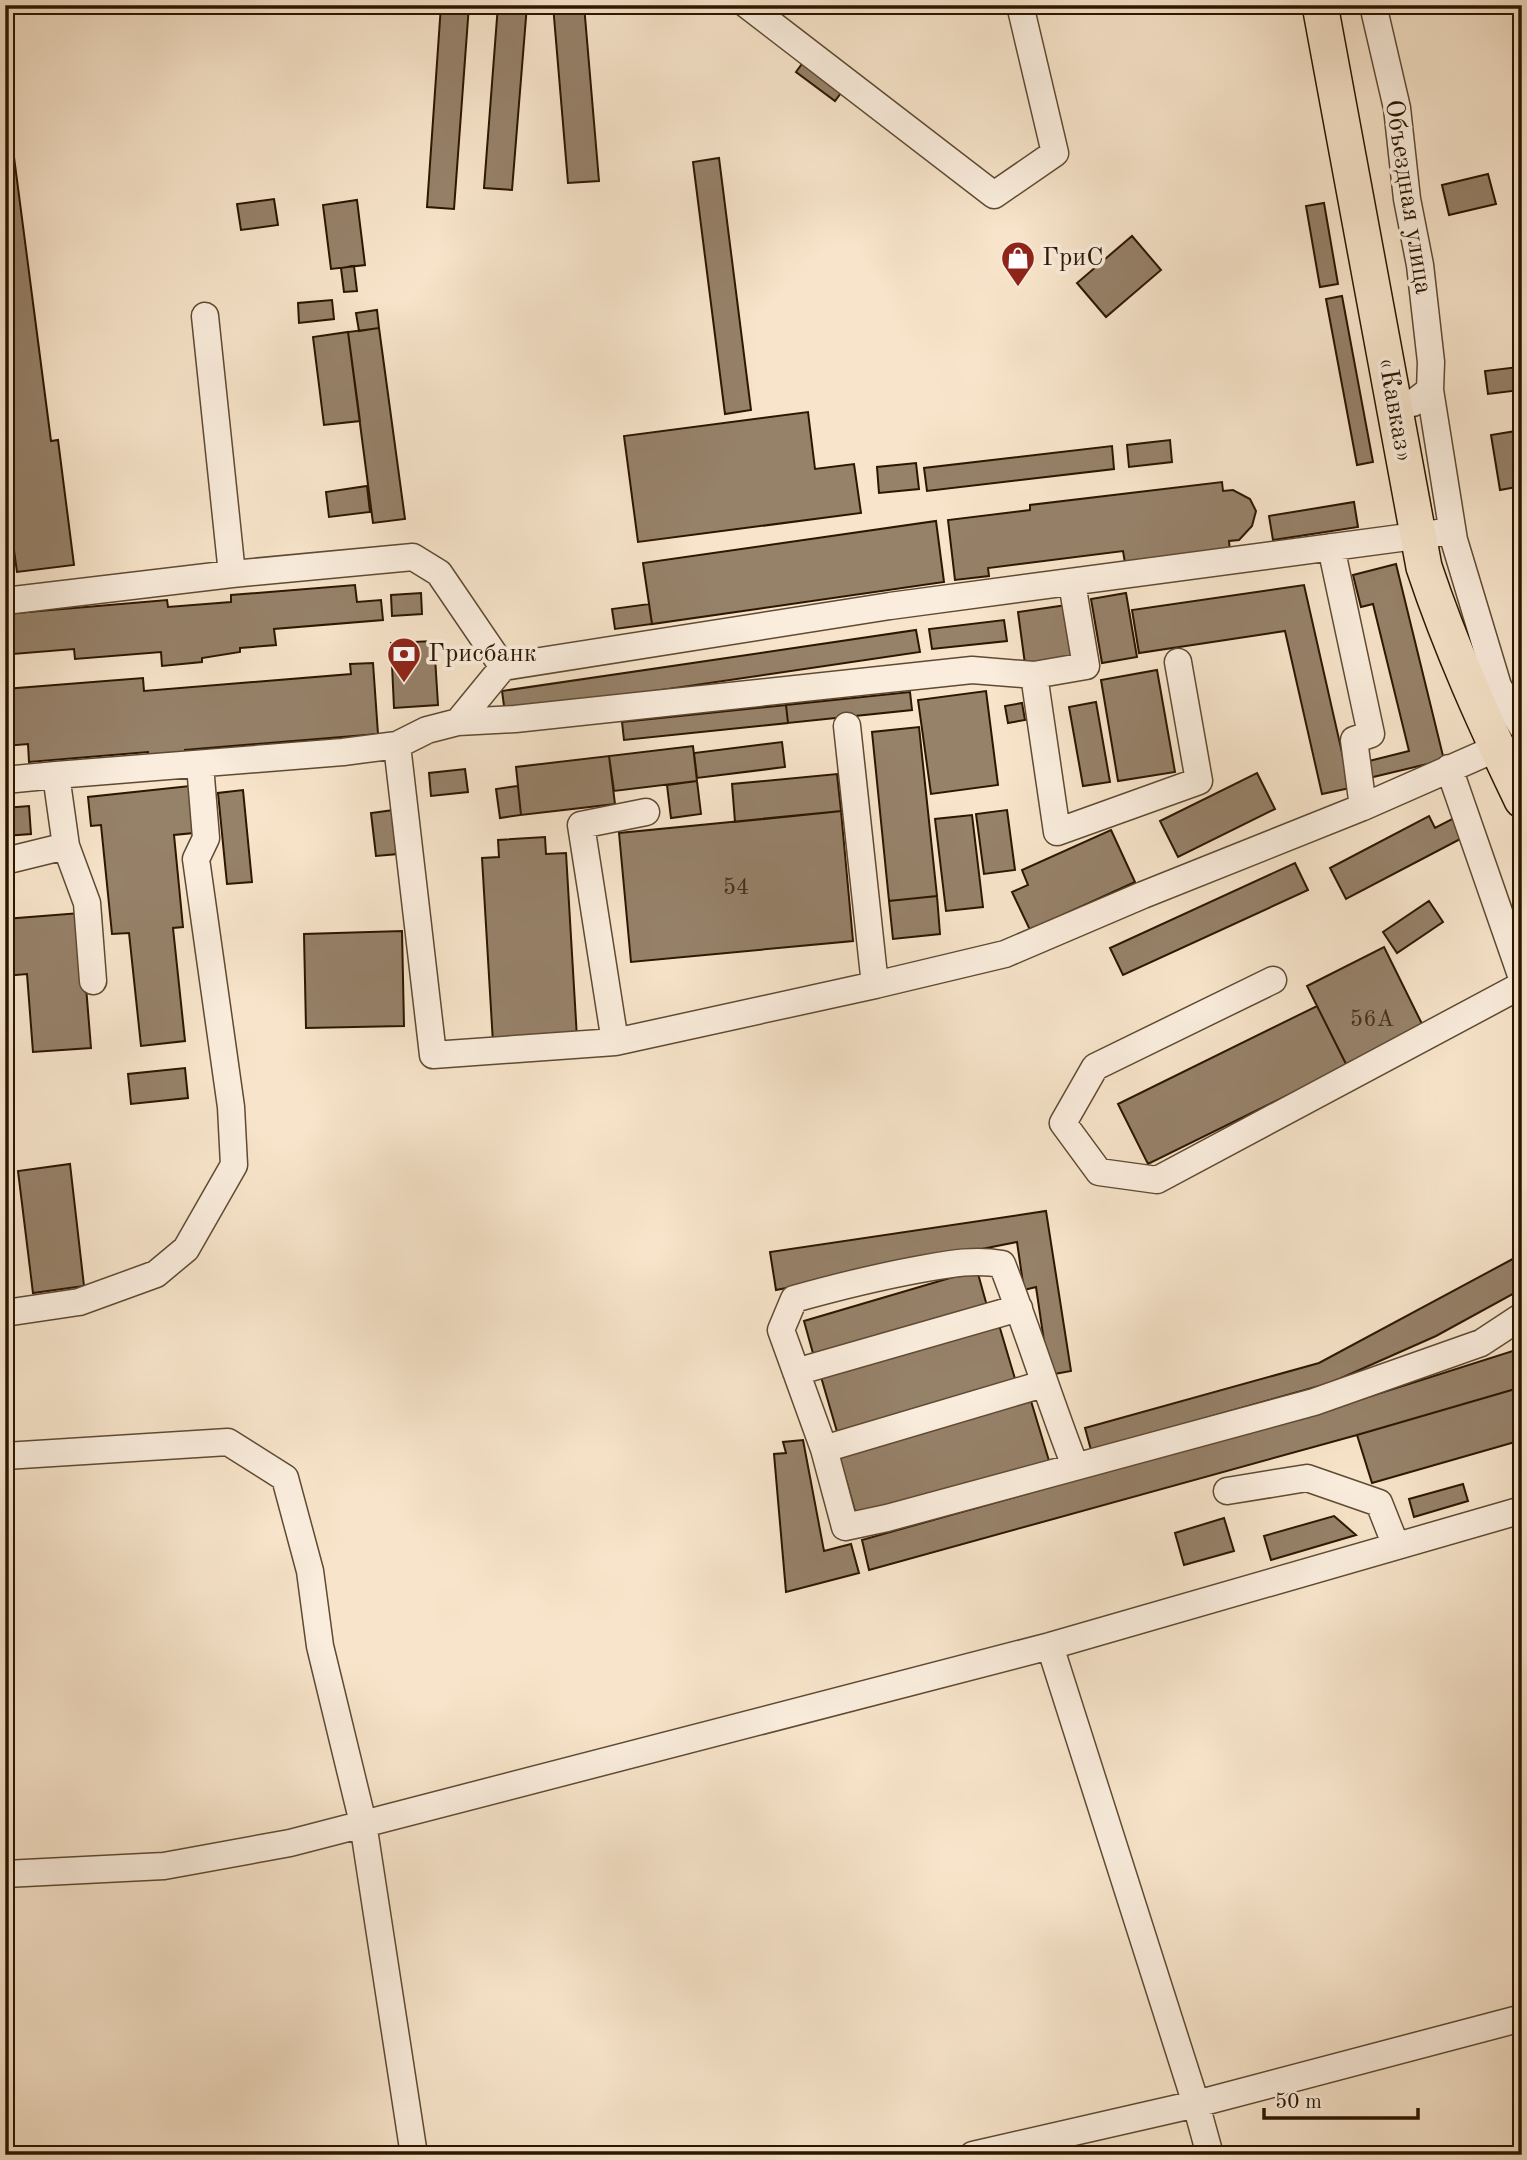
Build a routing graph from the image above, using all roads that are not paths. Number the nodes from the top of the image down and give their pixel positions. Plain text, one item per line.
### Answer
1 (747, 5) edge
2 (1020, 5) edge
3 (1320, 5) edge
4 (1338, 5) edge
5 (1373, 5) edge
6 (205, 316) dead end
7 (1421, 397) junction
8 (1428, 534) junction
9 (1331, 547) junction
10 (232, 574) junction
11 (1072, 583) junction
12 (5, 601) edge
13 (1178, 662) dead end
14 (503, 667) junction
15 (1034, 675) junction
16 (458, 722) junction
17 (847, 726) dead end
18 (1513, 744) edge
19 (397, 745) junction
20 (200, 765) junction
21 (1449, 768) junction
22 (56, 775) junction
23 (5, 779) edge
24 (1522, 800) edge
25 (1363, 807) junction
26 (646, 812) dead end
27 (66, 846) junction
28 (5, 861) edge
29 (1522, 978) edge
30 (1273, 980) dead end
31 (93, 981) dead end
32 (875, 985) junction
33 (1522, 985) edge
34 (615, 1042) junction
35 (1019, 1308) junction
36 (5, 1313) edge
37 (1522, 1316) edge
38 (1522, 1330) edge
39 (1481, 1343) junction
40 (796, 1371) junction
41 (1043, 1384) junction
42 (824, 1449) junction
43 (5, 1456) edge
44 (1074, 1466) junction
45 (1227, 1491) dead end
46 (1522, 1510) edge
47 (1396, 1546) junction
48 (1050, 1646) junction
49 (363, 1823) junction
50 (5, 1874) edge
51 (1522, 2018) edge
52 (1196, 2104) junction
53 (414, 2155) edge
54 (973, 2155) edge
55 (1210, 2155) edge

1 - 2 street
3 - 8 main road, «Кавказ»
4 - 7 main road, «Кавказ»
5 - 7 street, Объездная улица
6 - 10 street
7 - 8 main road, «Кавказ»
7 - 18 street, Объездная улица
8 - 9 street
8 - 18 main road, «Кавказ»
9 - 11 street
9 - 25 street
10 - 12 street
10 - 14 street
11 - 14 street
11 - 15 street
13 - 15 street
14 - 16 street
15 - 16 street
16 - 19 street
17 - 32 street
18 - 21 street
18 - 24 main road, «Кавказ»
19 - 20 street
19 - 34 street
20 - 22 street
20 - 36 street
21 - 25 street
21 - 29 street
22 - 23 street
22 - 27 street
25 - 32 street
26 - 34 street
27 - 28 street
27 - 31 street
30 - 33 street
32 - 34 street
35 - 40 street
35 - 40 street
35 - 41 street
37 - 39 street
38 - 39 street
39 - 44 street
40 - 42 street
41 - 42 street
41 - 44 street
42 - 44 street
43 - 49 street
45 - 47 street
46 - 47 street
47 - 48 street
48 - 49 street
48 - 52 street
49 - 50 street
49 - 53 street
51 - 52 street
52 - 54 street
52 - 55 street

